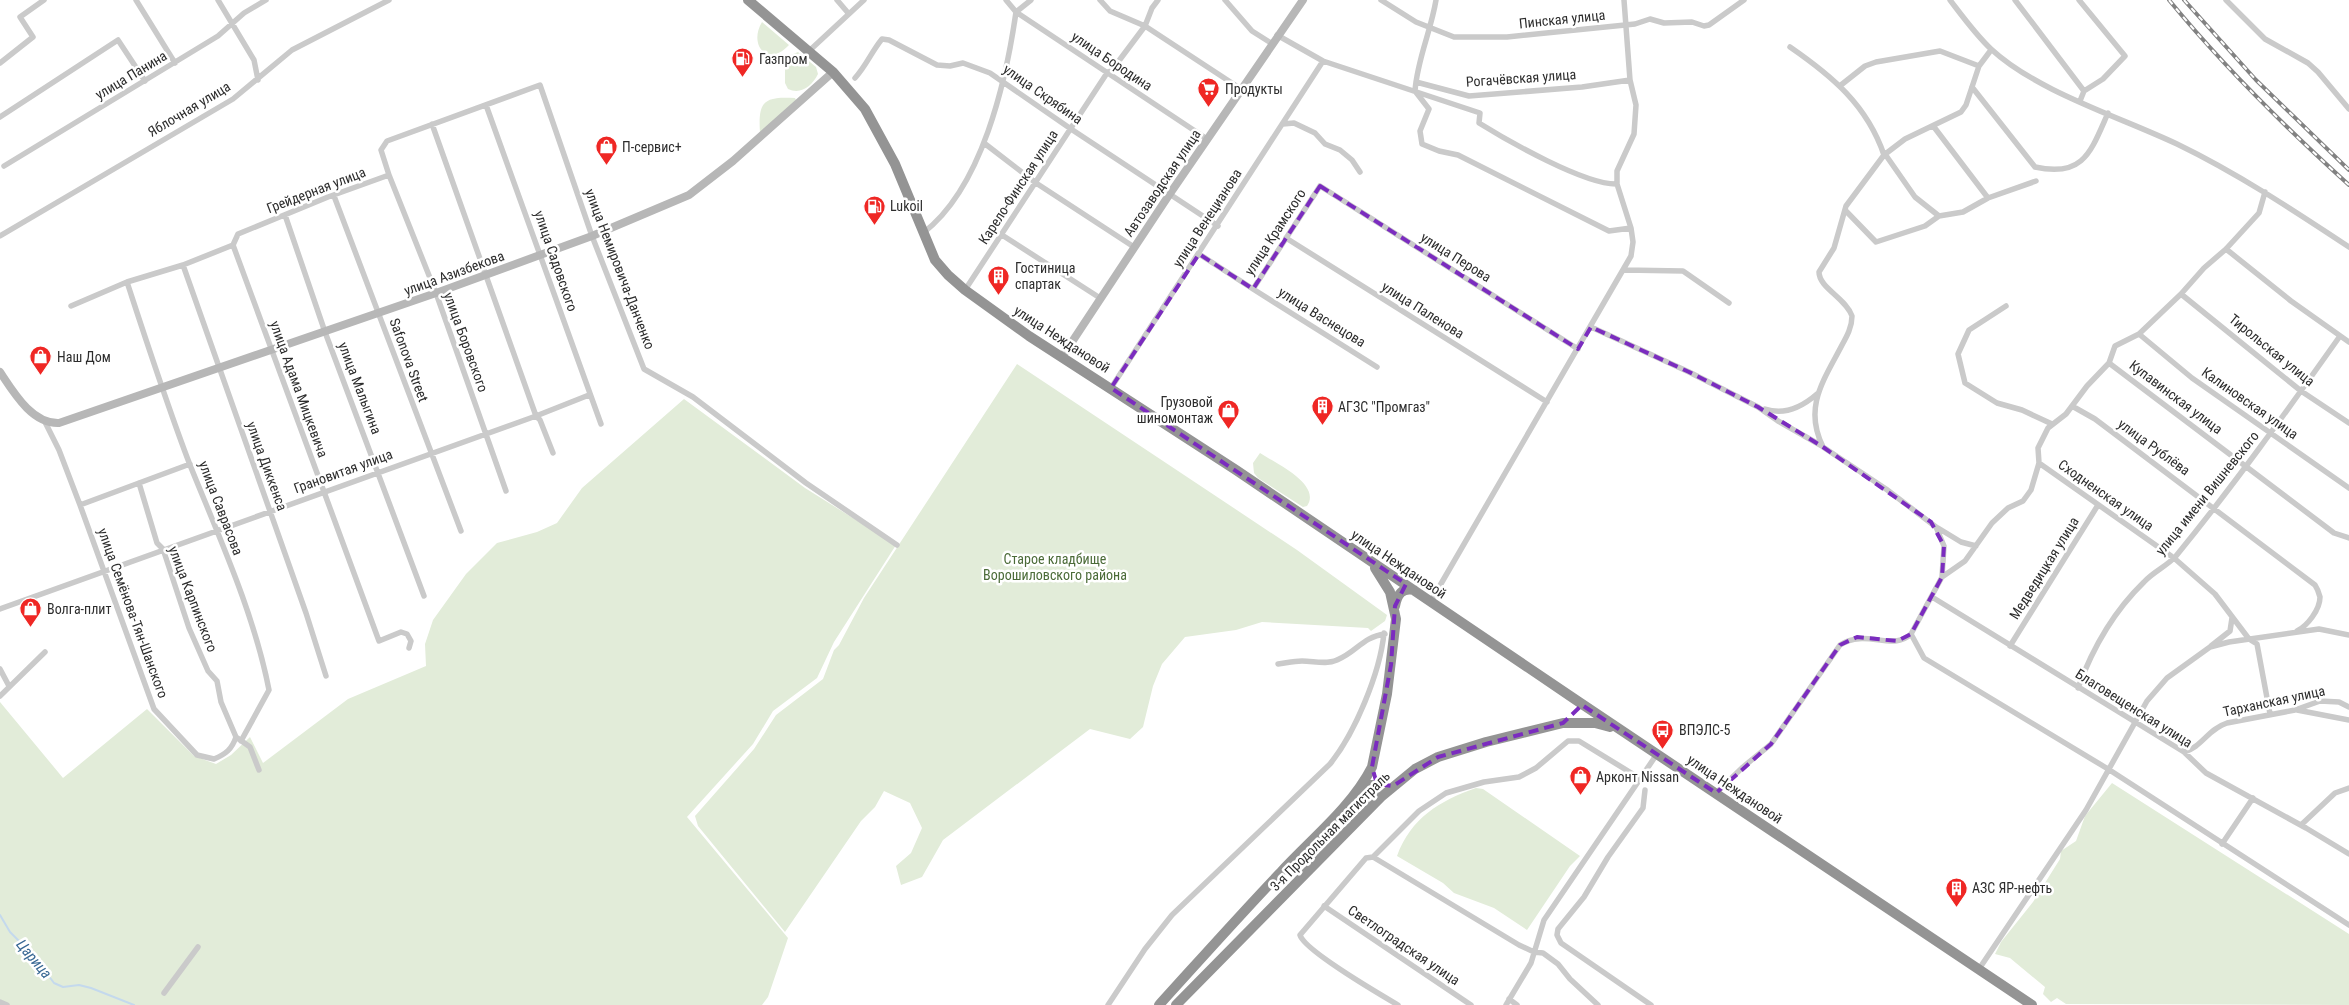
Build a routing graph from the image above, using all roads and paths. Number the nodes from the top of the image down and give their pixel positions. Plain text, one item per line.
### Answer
1 (44, 0) edge
2 (136, 0) edge
3 (218, 0) edge
4 (266, 0) edge
5 (389, 0) edge
6 (748, 0) edge
7 (837, 0) edge
8 (864, 0) edge
9 (1006, 0) edge
10 (1031, 0) edge
11 (1100, 0) edge
12 (1158, 0) edge
13 (1225, 0) edge
14 (1303, 0) edge
15 (1381, 0) edge
16 (1436, 0) edge
17 (1624, 0) edge
18 (1744, 0) edge
19 (1950, 0) edge
20 (2015, 0) edge
21 (2079, 0) edge
22 (2226, 0) edge
23 (1016, 12) junction
24 (849, 14) junction
25 (232, 24) junction
26 (1627, 25) junction
27 (1145, 26) junction
28 (1431, 27) junction
29 (1277, 35) junction
30 (1271, 43) junction
31 (1790, 47) dead end
32 (1991, 50) junction
33 (809, 51) junction
34 (1323, 61) junction
35 (0, 63) edge
36 (175, 64) junction
37 (1980, 66) junction
38 (833, 72) junction
39 (1107, 73) junction
40 (855, 78) dead end
41 (258, 80) junction
42 (1630, 80) junction
43 (145, 81) junction
44 (1003, 82) junction
45 (1416, 82) junction
46 (1841, 85) junction
47 (1972, 87) junction
48 (1241, 89) junction
49 (1415, 91) junction
50 (2084, 91) junction
51 (2080, 101) junction
52 (486, 106) junction
53 (2349, 110) edge
54 (2108, 113) junction
55 (0, 117) edge
56 (432, 124) junction
57 (1283, 124) junction
58 (1934, 127) junction
59 (1071, 129) junction
60 (1207, 139) junction
61 (984, 143) junction
62 (1884, 155) junction
63 (4, 166) dead end
64 (1360, 172) dead end
65 (389, 175) junction
66 (2036, 181) dead end
67 (1036, 183) junction
68 (1617, 184) junction
69 (1320, 186) joint
70 (2265, 192) junction
71 (1169, 195) junction
72 (334, 196) junction
73 (1988, 198) junction
74 (1845, 210) junction
75 (286, 215) junction
76 (1939, 216) junction
77 (1218, 226) junction
78 (1631, 228) junction
79 (923, 233) junction
80 (1002, 235) junction
81 (0, 236) edge
82 (592, 236) junction
83 (1286, 238) junction
84 (233, 245) junction
85 (1134, 247) junction
86 (2349, 247) edge
87 (2226, 249) junction
88 (541, 254) junction
89 (1199, 254) junction
90 (183, 265) junction
91 (1624, 270) junction
92 (487, 274) junction
93 (127, 282) junction
94 (1253, 289) junction
95 (965, 290) junction
96 (436, 293) junction
97 (2181, 294) junction
98 (1100, 298) junction
99 (1729, 303) dead end
100 (71, 306) dead end
101 (2006, 306) dead end
102 (378, 313) junction
103 (1591, 328) junction
104 (325, 332) junction
105 (2139, 334) junction
106 (2340, 336) junction
107 (2349, 342) edge
108 (272, 350) junction
109 (1578, 350) junction
110 (1062, 357) junction
111 (2109, 363) junction
112 (1377, 367) dead end
113 (219, 369) junction
114 (0, 372) edge
115 (162, 388) junction
116 (1111, 388) junction
117 (2301, 391) junction
118 (589, 394) junction
119 (1817, 394) junction
120 (1547, 402) junction
121 (1758, 406) junction
122 (2072, 406) junction
123 (536, 416) junction
124 (44, 422) junction
125 (2349, 423) edge
126 (601, 424) dead end
127 (2052, 424) junction
128 (2272, 432) junction
129 (486, 434) junction
130 (1823, 446) junction
131 (430, 453) junction
132 (553, 453) dead end
133 (2039, 463) junction
134 (190, 464) junction
135 (2246, 468) junction
136 (379, 472) junction
137 (139, 484) junction
138 (2349, 488) edge
139 (506, 491) dead end
140 (324, 492) junction
141 (80, 505) junction
142 (2098, 505) junction
143 (2215, 507) junction
144 (270, 510) junction
145 (1936, 527) junction
146 (217, 530) junction
147 (461, 531) dead end
148 (1954, 538) junction
149 (2349, 538) edge
150 (897, 544) dead end
151 (1944, 546) junction
152 (1976, 546) junction
153 (163, 549) junction
154 (2174, 558) junction
155 (1368, 560) junction
156 (104, 571) junction
157 (1942, 577) junction
158 (1414, 590) junction
159 (424, 596) dead end
160 (1932, 597) junction
161 (1431, 601) junction
162 (1395, 606) junction
163 (0, 609) edge
164 (2232, 618) junction
165 (2293, 633) junction
166 (1389, 634) junction
167 (1911, 634) junction
168 (2349, 635) edge
169 (2250, 640) junction
170 (2010, 646) junction
171 (2210, 647) junction
172 (409, 648) dead end
173 (45, 652) dead end
174 (1278, 664) dead end
175 (0, 669) edge
176 (326, 676) dead end
177 (9, 686) junction
178 (2078, 688) junction
179 (0, 696) edge
180 (1578, 702) junction
181 (2310, 704) junction
182 (2349, 707) edge
183 (2295, 710) junction
184 (2311, 712) junction
185 (2270, 714) junction
186 (2349, 720) edge
187 (2134, 722) junction
188 (1564, 723) junction
189 (1622, 732) junction
190 (239, 739) junction
191 (2184, 752) junction
192 (1657, 754) junction
193 (1372, 767) junction
194 (2108, 769) junction
195 (259, 770) dead end
196 (1641, 778) junction
197 (1392, 786) junction
198 (2349, 788) edge
199 (1645, 790) dead end
200 (1716, 793) junction
201 (2253, 798) junction
202 (1351, 799) junction
203 (1366, 813) junction
204 (2301, 825) junction
205 (2222, 844) junction
206 (2349, 854) edge
207 (1373, 857) junction
208 (1324, 906) junction
209 (2349, 925) edge
210 (198, 947) dead end
211 (1534, 952) junction
212 (1979, 969) junction
213 (164, 993) dead end
214 (0, 1002) edge
215 (1507, 1002) edge
216 (6, 1005) edge
217 (1108, 1005) edge
218 (1159, 1005) edge
219 (1176, 1005) edge
220 (1398, 1005) edge
221 (1470, 1005) edge
222 (1517, 1005) edge
223 (1598, 1005) edge
224 (1651, 1005) edge
225 (2032, 1005) edge

1 - 35 street
2 - 36 street
3 - 25 street
4 - 25 street, улица Панина
5 - 41 street, Яблочная улица
6 - 33 highway, улица Неждановой
7 - 24 street
8 - 24 street
9 - 23 street, улица Бородина
10 - 23 street
11 - 27 street
12 - 27 street, Карело-Финская улица
13 - 30 street
14 - 29 main road, Автозаводская улица
15 - 28 street, Пинская улица
16 - 28 street
17 - 26 street
18 - 26 street, Пинская улица
19 - 32 street
20 - 50 street
21 - 50 street
22 - 53 street
23 - 39 street, улица Бородина
23 - 44 street
24 - 33 street
25 - 36 street, улица Панина
25 - 41 street
26 - 28 street, Пинская улица
26 - 42 street
27 - 39 street, Карело-Финская улица
27 - 48 street
28 - 45 street
29 - 30 main road, Автозаводская улица
29 - 34 street
30 - 48 main road, Автозаводская улица
31 - 46 street
32 - 37 street
32 - 51 street
33 - 38 highway, улица Неждановой
34 - 49 street
34 - 57 street, улица Венецианова
36 - 43 street, улица Панина
37 - 46 street
37 - 47 street
38 - 79 highway, улица Неждановой
38 - 82 main road, улица Азизбекова
39 - 59 street, Карело-Финская улица
39 - 60 street, улица Бородина
40 - 44 street, улица Скрябина
41 - 81 street, Яблочная улица
42 - 45 street, Рогачёвская улица
42 - 68 street
43 - 55 street
43 - 63 street, улица Панина
44 - 59 street, улица Скрябина
44 - 61 street
45 - 49 street
46 - 62 street
47 - 54 street
47 - 58 street
48 - 60 main road, Автозаводская улица
49 - 68 street
49 - 78 street
50 - 51 street
51 - 54 street
52 - 56 street
52 - 82 street, улица Немировича-Данченко
52 - 88 street, улица Садовского
54 - 70 street
56 - 65 street
56 - 92 street
57 - 64 street
57 - 77 street, улица Венецианова
58 - 62 street
58 - 73 street
59 - 67 street, Карело-Финская улица
59 - 71 street, улица Скрябина
60 - 71 main road, Автозаводская улица
61 - 67 street
61 - 79 street
62 - 74 street
62 - 76 street
65 - 72 street, Грейдерная улица
65 - 96 street, улица Боровского
66 - 73 street
67 - 80 street, Карело-Финская улица
67 - 85 street
68 - 78 street
69 - 83 street, улица Крамского
69 - 109 street, улица Перова
70 - 86 street
70 - 87 street
71 - 77 street, улица Скрябина
71 - 85 main road, Автозаводская улица
72 - 75 street, Грейдерная улица
72 - 102 street, Safonova Street
73 - 76 street
74 - 76 street
74 - 119 street
75 - 84 street, Грейдерная улица
75 - 104 street, улица Малыгина
77 - 89 street, улица Венецианова
78 - 91 street
79 - 95 highway, улица Неждановой
80 - 95 street, Карело-Финская улица
80 - 98 street
82 - 88 main road, улица Азизбекова
82 - 150 street, улица Немировича-Данченко
83 - 94 street, улица Крамского
83 - 120 street, улица Паленова
84 - 90 street, Грейдерная улица
84 - 108 street, улица Адама Мицкевича
85 - 98 main road, Автозаводская улица
87 - 97 street
87 - 106 street
88 - 92 main road, улица Азизбекова
88 - 118 street, улица Садовского
89 - 94 street, улица Крамского
89 - 116 street, улица Венецианова
90 - 93 street, Грейдерная улица
90 - 113 street, улица Диккенса
91 - 99 street
91 - 103 street
92 - 96 main road, улица Азизбекова
92 - 123 street
93 - 100 street, Грейдерная улица
93 - 115 street, улица Саврасова
94 - 112 street, улица Васнецова
95 - 110 highway, улица Неждановой
96 - 102 main road, улица Азизбекова
96 - 129 street, улица Боровского
97 - 105 street
97 - 117 street, Тирольская улица
98 - 110 main road, Автозаводская улица
101 - 127 street
102 - 104 main road, улица Азизбекова
102 - 131 street, Safonova Street
103 - 109 street
103 - 121 street
104 - 108 main road, улица Азизбекова
104 - 136 street, улица Малыгина
105 - 111 street
105 - 128 street, Калиновская улица
106 - 107 street
106 - 117 street, улица имени Вишневского
108 - 113 main road, улица Азизбекова
108 - 140 street, улица Адама Мицкевича
109 - 120 street
110 - 116 highway, улица Неждановой
111 - 122 street
111 - 135 street, Купавинская улица
113 - 115 main road, улица Азизбекова
113 - 144 street, улица Диккенса
114 - 124 main road
115 - 124 main road, улица Азизбекова
115 - 134 street, улица Саврасова
116 - 155 highway, улица Неждановой
117 - 125 street, Тирольская улица
117 - 128 street, улица имени Вишневского
118 - 123 street, Грановитая улица
118 - 126 street, улица Садовского
119 - 121 street
119 - 130 street
120 - 161 street
121 - 130 street
122 - 127 street
122 - 143 street, улица Рублёва
123 - 129 street, Грановитая улица
123 - 132 street
124 - 141 street, улица Семёнова-Тян-Шанского
127 - 133 street
128 - 135 street, улица имени Вишневского
128 - 138 street, Калиновская улица
129 - 131 street, Грановитая улица
129 - 139 street, улица Боровского
130 - 145 street
131 - 136 street, Грановитая улица
131 - 147 street, Safonova Street
133 - 142 street, Сходненская улица
133 - 152 street
134 - 137 street
134 - 146 street, улица Саврасова
135 - 143 street, улица имени Вишневского
135 - 149 street, Купавинская улица
136 - 140 street, Грановитая улица
136 - 159 street, улица Малыгина
137 - 141 street
137 - 153 street, улица Карпинского
140 - 144 street, Грановитая улица
140 - 172 street, улица Адама Мицкевича
141 - 156 street, улица Семёнова-Тян-Шанского
142 - 154 street, Сходненская улица
142 - 170 street, Медведицкая улица
143 - 154 street, улица имени Вишневского
143 - 165 street, улица Рублёва
144 - 146 street, Грановитая улица
144 - 176 street, улица Диккенса
145 - 148 street
145 - 151 street
146 - 153 street, Грановитая улица
146 - 190 street, улица Саврасова
148 - 151 street
148 - 152 street
151 - 157 street
152 - 157 street
153 - 156 street, Грановитая улица
153 - 190 street, улица Карпинского
154 - 164 street, Сходненская улица
154 - 178 street, улица имени Вишневского
155 - 158 highway, улица Неждановой
155 - 162 highway
156 - 163 street, Грановитая улица
156 - 190 street, улица Семёнова-Тян-Шанского
157 - 160 street
158 - 161 highway, улица Неждановой
158 - 162 highway
160 - 167 street
160 - 170 street, Благовещенская улица
161 - 180 highway, улица Неждановой
162 - 166 highway, 3-я Продольная магистраль
164 - 169 street, Сходненская улица
164 - 171 street
165 - 168 street
165 - 169 street
166 - 174 street
166 - 193 highway, 3-я Продольная магистраль
166 - 217 street
167 - 194 street
167 - 200 street
169 - 171 street
169 - 185 street, Сходненская улица
170 - 178 street, Благовещенская улица
171 - 187 street
173 - 177 street
175 - 177 street
177 - 179 street
178 - 187 street, Благовещенская улица
180 - 188 highway
180 - 189 highway, улица Неждановой
181 - 182 street, Тарханская улица
181 - 183 street, Тарханская улица
181 - 184 street
183 - 184 street
183 - 185 street, Тарханская улица
184 - 186 street
185 - 191 street, Тарханская улица
187 - 191 street, Благовещенская улица
187 - 194 street
188 - 189 highway, 3-я Продольная магистраль
188 - 197 highway, 3-я Продольная магистраль
189 - 192 highway, улица Неждановой
190 - 195 street, улица Карпинского
191 - 201 street, Благовещенская улица
192 - 196 street
192 - 200 highway, улица Неждановой
193 - 197 highway
193 - 202 highway, 3-я Продольная магистраль
194 - 205 street
194 - 212 street
196 - 207 street
196 - 211 street
197 - 203 highway, 3-я Продольная магистраль
198 - 204 street
199 - 224 street
200 - 212 highway, улица Неждановой
201 - 204 street, Благовещенская улица
201 - 205 street
202 - 203 highway
202 - 218 highway, 3-я Продольная магистраль
203 - 219 highway, 3-я Продольная магистраль
204 - 206 street, Благовещенская улица
205 - 209 street
207 - 208 street
207 - 211 street
208 - 220 street
208 - 221 street, Светлоградская улица
210 - 213 street
211 - 215 street
211 - 223 street
212 - 225 highway, улица Неждановой
214 - 216 street
215 - 222 street

